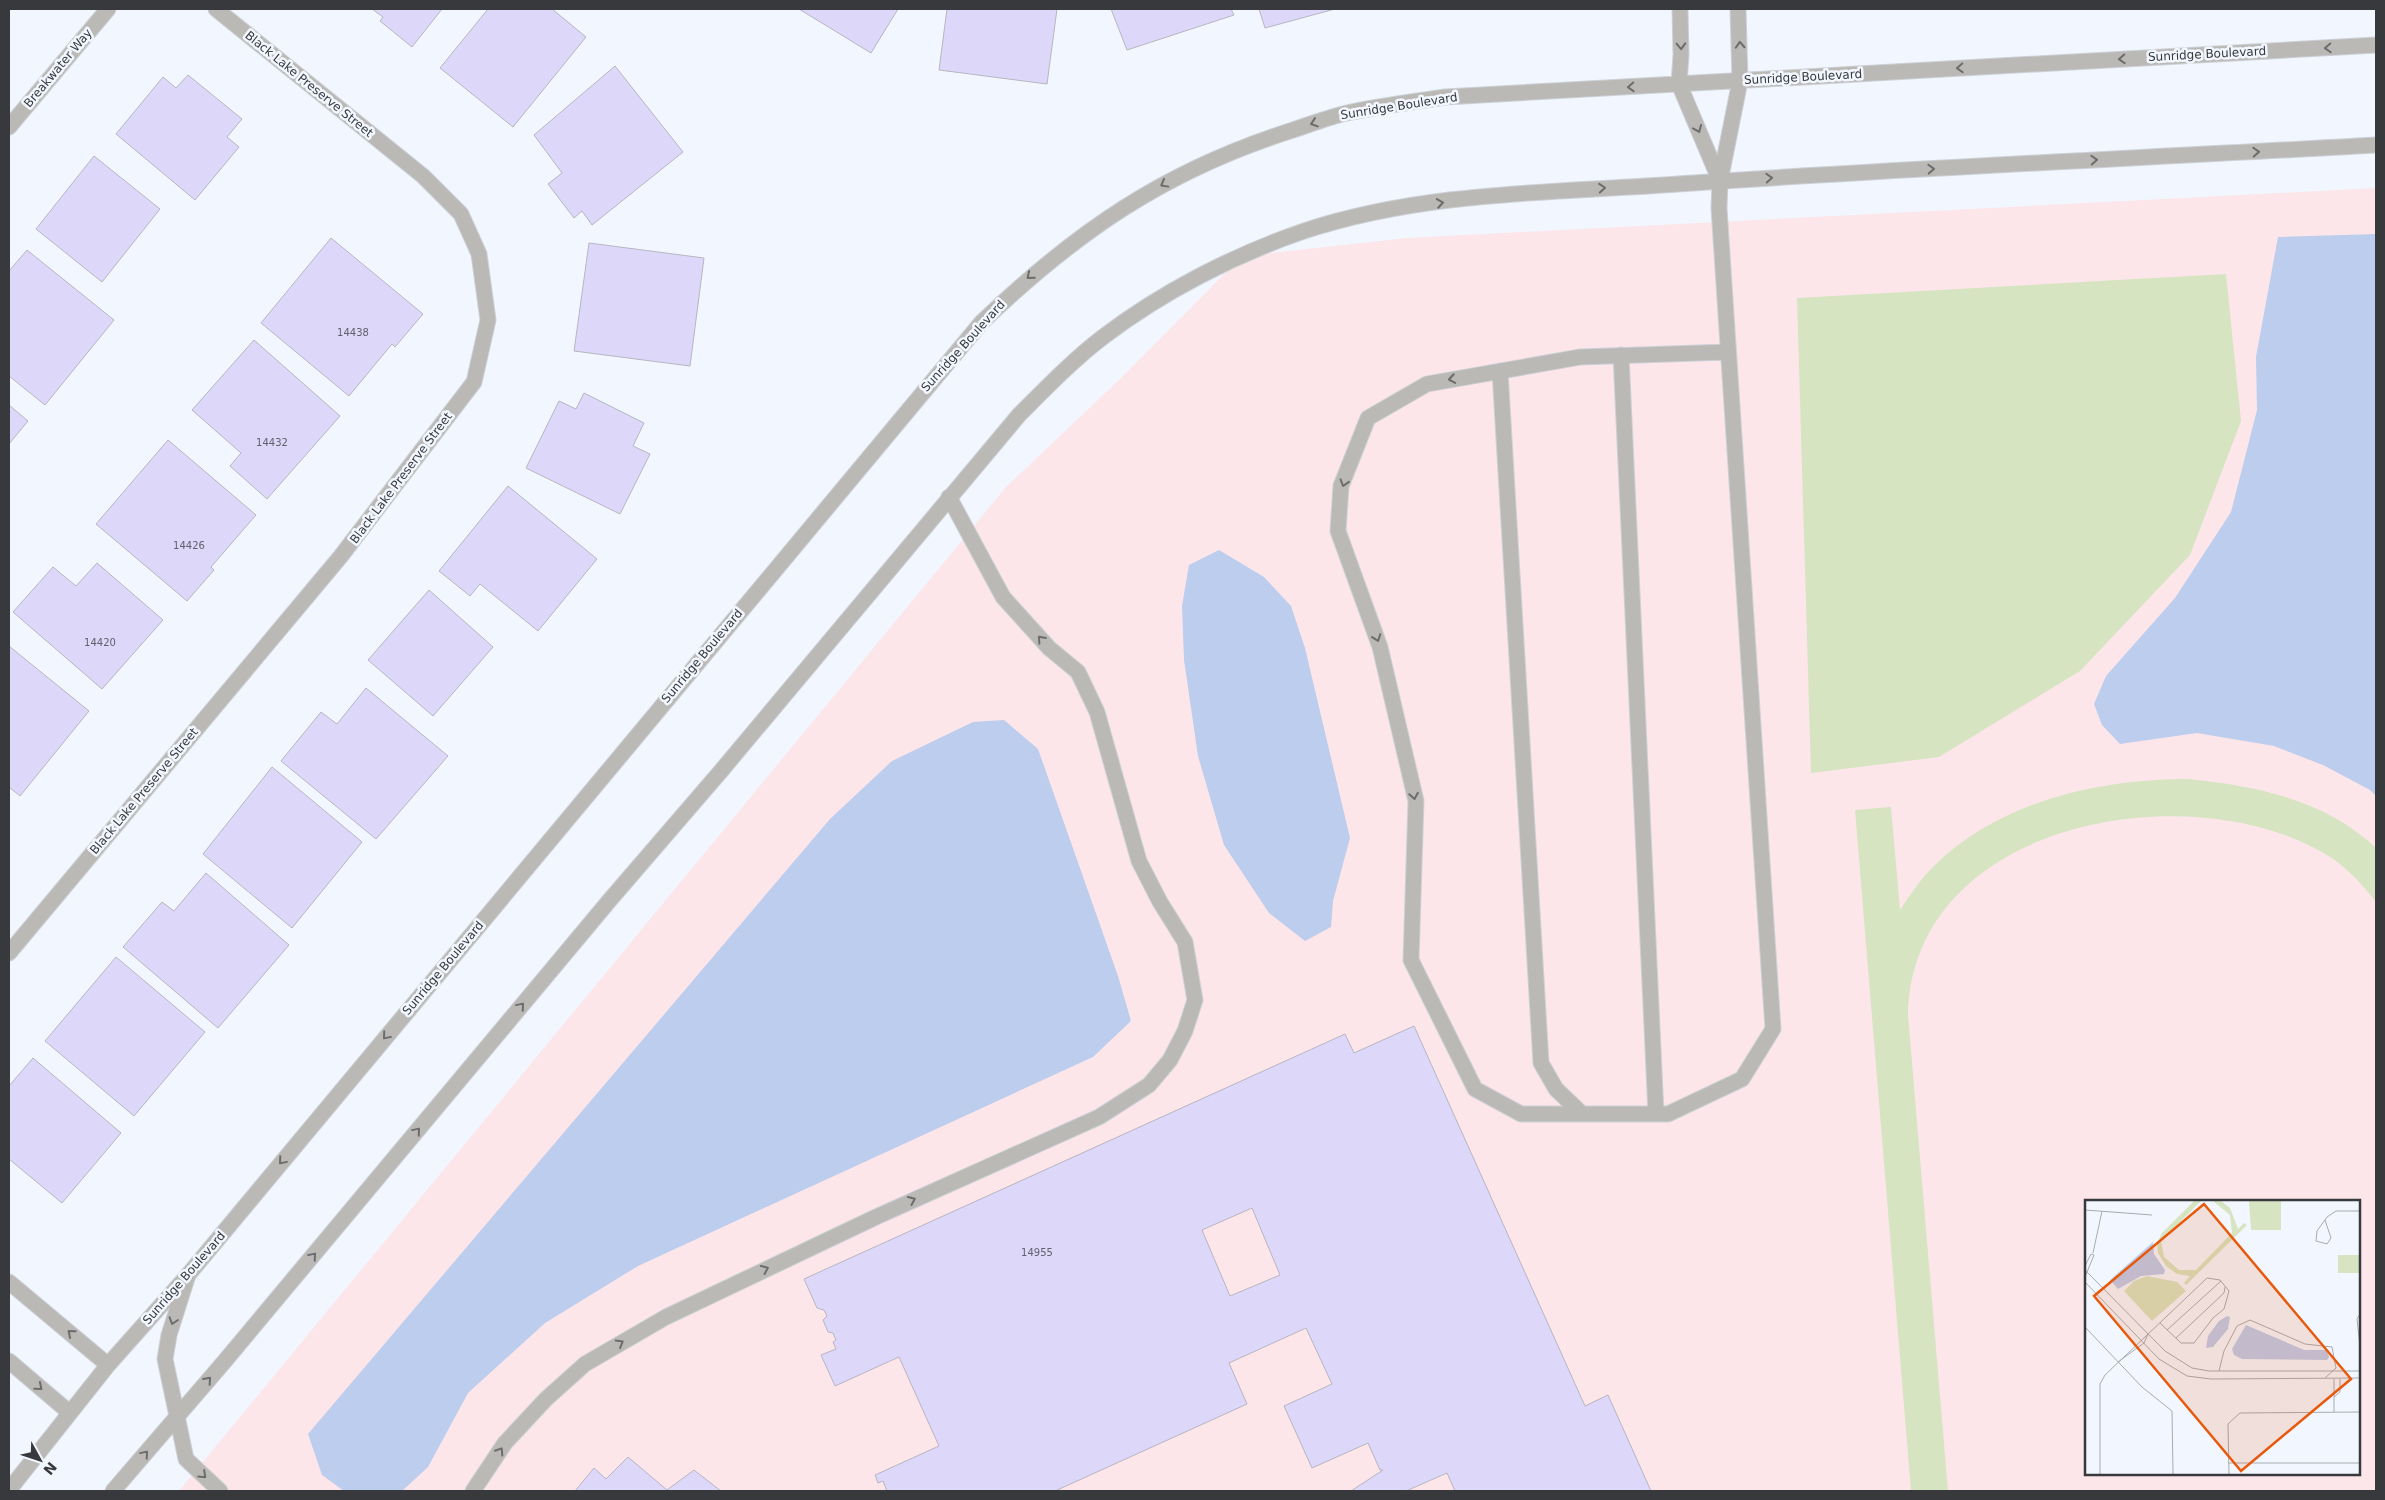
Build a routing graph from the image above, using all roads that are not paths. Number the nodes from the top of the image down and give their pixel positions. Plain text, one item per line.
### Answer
1 (108, 9) edge
2 (216, 9) edge
3 (1680, 9) edge
4 (1738, 9) edge
5 (2376, 45) edge
6 (1740, 81) junction
7 (1680, 84) junction
8 (9, 127) edge
9 (2376, 145) edge
10 (1720, 181) junction
11 (1728, 352) junction
12 (1621, 355) junction
13 (1500, 370) junction
14 (949, 497) junction
15 (9, 953) edge
16 (1582, 1114) junction
17 (1656, 1114) junction
18 (188, 1275) junction
19 (9, 1282) edge
20 (9, 1361) edge
21 (108, 1365) junction
22 (70, 1413) junction
23 (176, 1416) junction
24 (9, 1490) edge
25 (113, 1491) edge
26 (220, 1491) edge
27 (473, 1491) edge

1 - 8 street, Breakwater Way
2 - 15 street, Black Lake Preserve Street
3 -> 7 street
6 -> 4 street
5 -> 6 street, Sunridge Boulevard
6 - 7 street, Sunridge Boulevard
6 - 10 street
7 -> 10 street
7 -> 18 street, Sunridge Boulevard
10 -> 9 street
10 - 11 street
14 -> 10 street
11 - 12 street
11 - 17 street
12 - 13 street
12 - 17 street
13 - 16 street
13 -> 16 street
23 -> 14 street
27 -> 14 street
16 - 17 street
18 - 21 street, Sunridge Boulevard
18 -> 23 street
21 -> 19 street
20 -> 22 street
21 - 22 street, Sunridge Boulevard
22 - 24 street, Sunridge Boulevard
25 -> 23 street
23 -> 26 street

